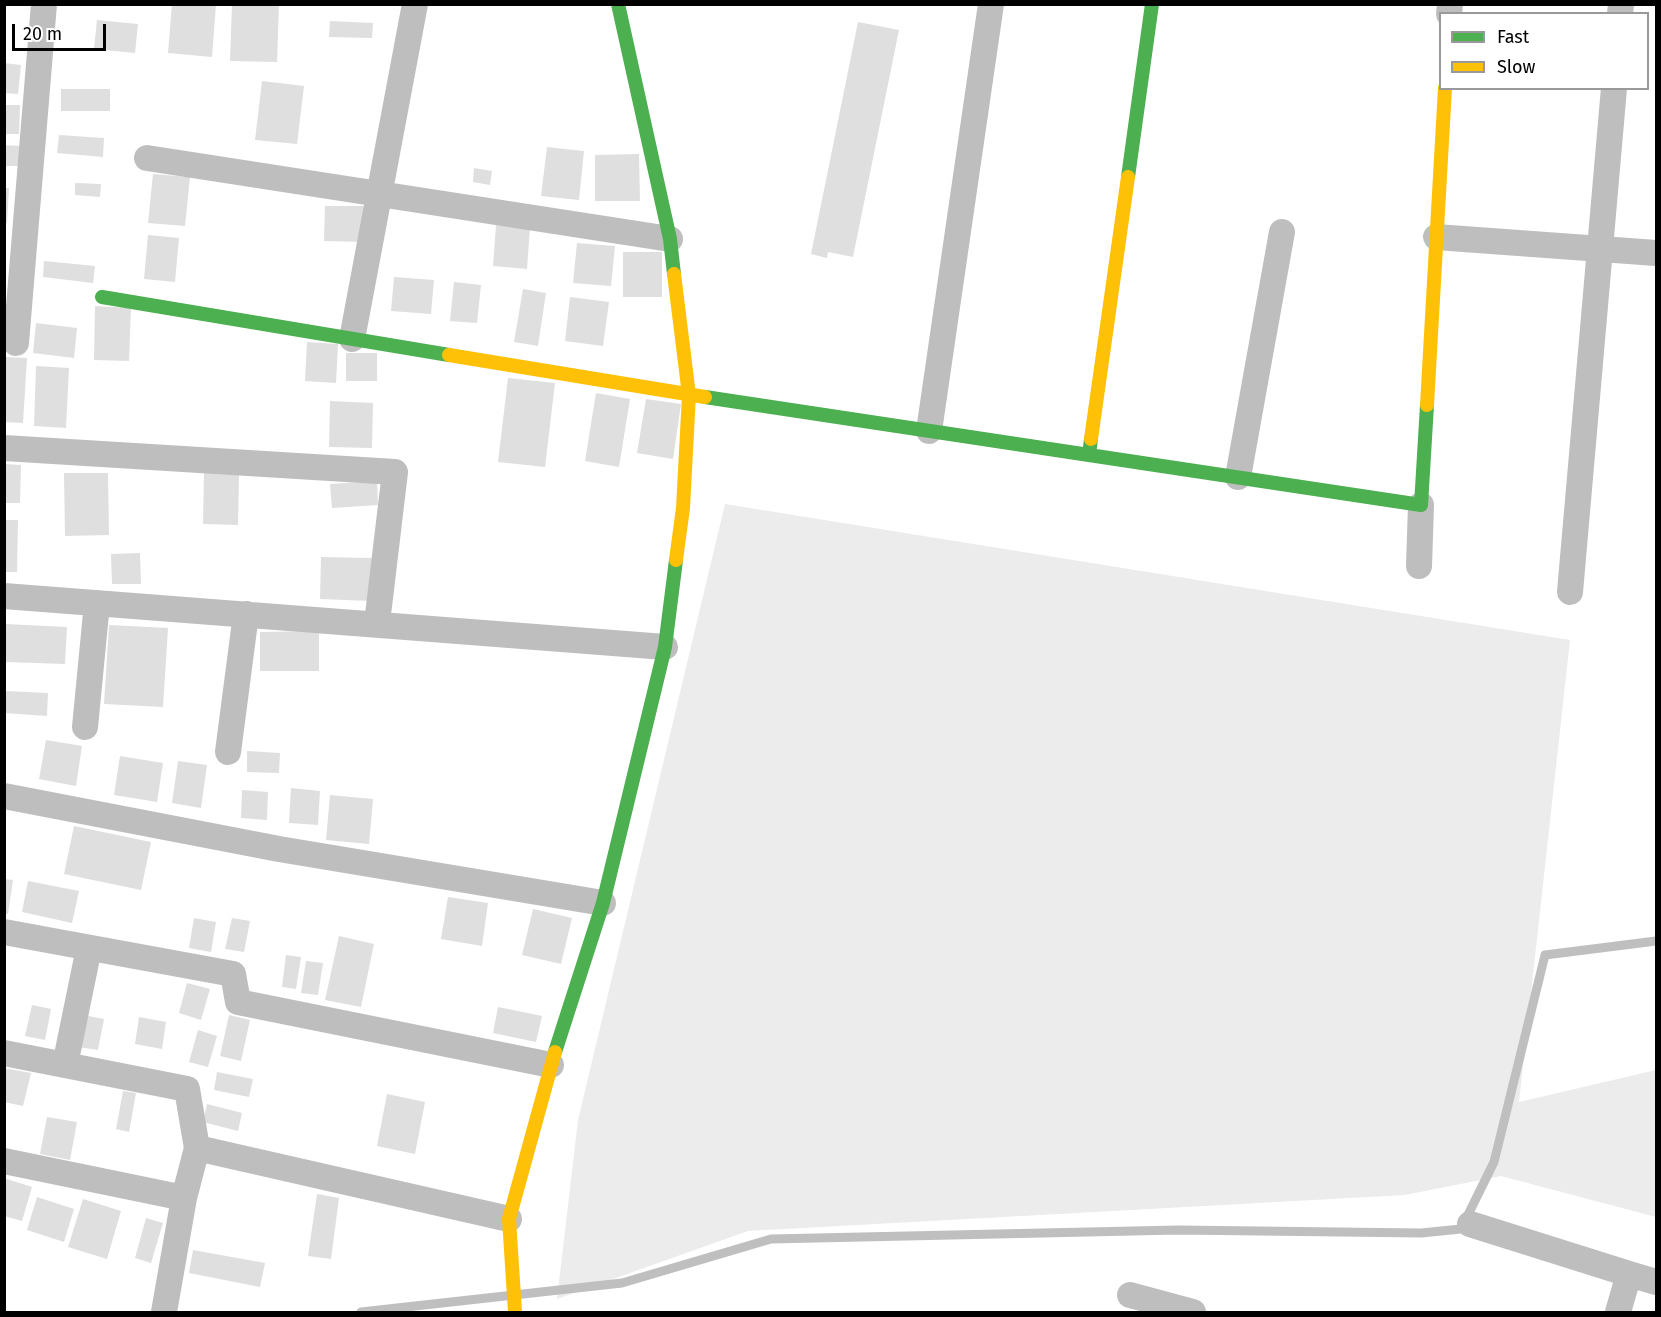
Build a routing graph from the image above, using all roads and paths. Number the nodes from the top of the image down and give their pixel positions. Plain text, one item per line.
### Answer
1 (44, 4) edge
2 (415, 4) edge
3 (618, 4) edge
4 (991, 4) edge
5 (1152, 4) edge
6 (1445, 90) edge
7 (1614, 90) edge
8 (147, 158) dead end
9 (379, 196) junction
10 (1282, 232) dead end
11 (1437, 237) junction
12 (670, 239) junction
13 (1599, 250) junction
14 (1656, 253) edge
15 (102, 297) dead end
16 (352, 339) junction
17 (16, 343) dead end
18 (689, 395) junction
19 (929, 431) junction
20 (4, 448) edge
21 (1089, 455) junction
22 (1238, 477) junction
23 (1421, 505) junction
24 (1419, 566) dead end
25 (1570, 592) dead end
26 (4, 596) edge
27 (97, 603) junction
28 (246, 614) junction
29 (377, 623) junction
30 (665, 647) junction
31 (85, 727) dead end
32 (228, 752) dead end
33 (4, 796) edge
34 (603, 903) junction
35 (4, 932) edge
36 (89, 948) junction
37 (4, 1053) edge
38 (65, 1065) junction
39 (551, 1065) junction
40 (197, 1148) junction
41 (4, 1161) edge
42 (184, 1198) junction
43 (508, 1219) junction
44 (1470, 1224) dead end
45 (1629, 1274) junction
46 (1656, 1282) edge
47 (1130, 1295) dead end
48 (164, 1312) edge
49 (515, 1312) edge
50 (1193, 1312) edge
51 (1618, 1312) edge

1 - 17 street
2 - 9 street
3 - 12 street
4 - 19 street
5 - 21 street
6 - 11 street
7 - 13 street
8 - 9 street
9 - 12 street
9 - 16 street
10 - 22 street
11 - 13 street
11 - 23 street
12 - 18 street
13 - 14 street
13 - 25 street
15 - 16 street
16 - 18 street
18 - 19 street
18 - 30 street
19 - 21 street
20 - 29 street
21 - 22 street
22 - 23 street
23 - 24 street
26 - 27 street
27 - 28 street
27 - 31 street
28 - 29 street
28 - 32 street
29 - 30 street
30 - 34 street
33 - 34 street
34 - 39 street
35 - 36 street
36 - 38 street
36 - 39 street
37 - 38 street
38 - 40 street
39 - 43 street
40 - 42 street
40 - 43 street
41 - 42 street
42 - 48 street
43 - 49 street
44 - 45 street
45 - 46 street
45 - 51 street
47 - 50 street

